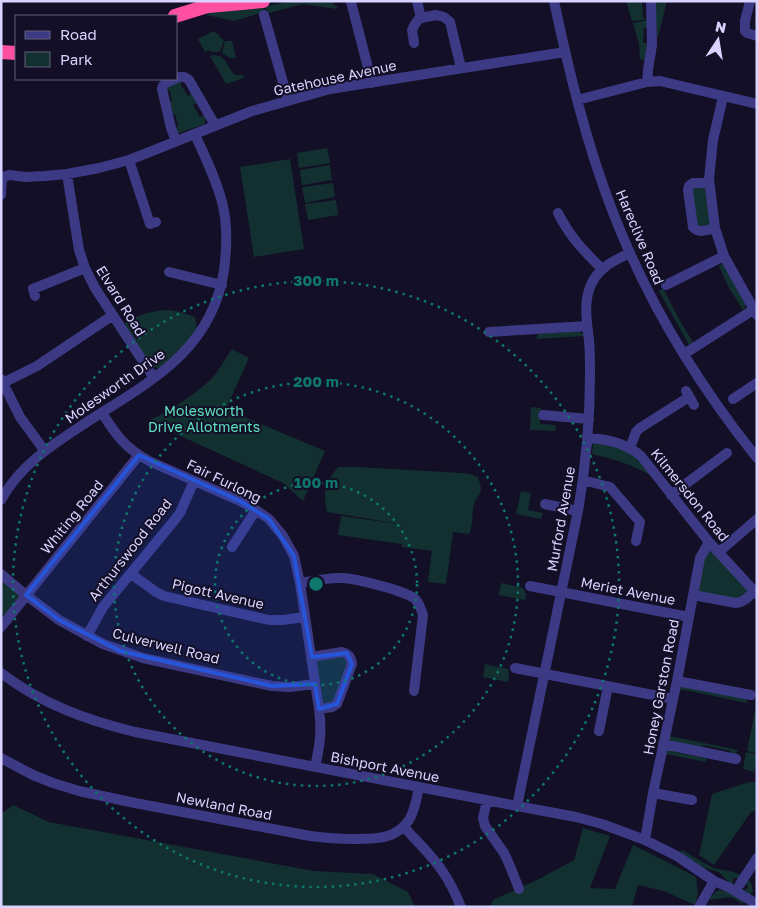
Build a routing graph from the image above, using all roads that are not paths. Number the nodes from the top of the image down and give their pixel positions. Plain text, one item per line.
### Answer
1 (224, 1) edge
2 (263, 1) edge
3 (417, 1) edge
4 (554, 1) edge
5 (651, 1) edge
6 (750, 1) edge
7 (351, 2) edge
8 (209, 6) junction
9 (178, 15) edge
10 (421, 18) junction
11 (263, 21) dead end
12 (757, 36) edge
13 (414, 43) dead end
14 (1, 52) edge
15 (565, 52) junction
16 (15, 53) edge
17 (461, 68) junction
18 (178, 77) edge
19 (172, 80) edge
20 (647, 82) junction
21 (372, 83) junction
22 (723, 97) junction
23 (288, 100) junction
24 (577, 100) junction
25 (757, 104) edge
26 (215, 125) junction
27 (195, 134) junction
28 (176, 141) junction
29 (129, 160) junction
30 (67, 174) junction
31 (2, 177) edge
32 (709, 183) junction
33 (1, 195) edge
34 (558, 219) dead end
35 (150, 224) dead end
36 (715, 228) junction
37 (630, 253) junction
38 (724, 256) junction
39 (85, 268) junction
40 (602, 269) junction
41 (168, 272) dead end
42 (222, 285) junction
43 (666, 285) dead end
44 (33, 290) dead end
45 (755, 312) edge
46 (113, 315) junction
47 (588, 326) junction
48 (489, 332) dead end
49 (684, 354) junction
50 (154, 378) junction
51 (2, 381) edge
52 (757, 383) edge
53 (690, 398) dead end
54 (734, 399) dead end
55 (102, 412) junction
56 (543, 415) dead end
57 (589, 419) junction
58 (588, 438) junction
59 (630, 448) junction
60 (44, 450) junction
61 (727, 453) dead end
62 (139, 455) junction
63 (757, 458) edge
64 (583, 480) junction
65 (194, 481) junction
66 (672, 495) junction
67 (2, 496) edge
68 (545, 504) dead end
69 (256, 510) junction
70 (578, 511) junction
71 (757, 519) edge
72 (636, 541) dead end
73 (709, 542) junction
74 (232, 548) dead end
75 (719, 552) junction
76 (1, 574) edge
77 (131, 574) junction
78 (300, 583) junction
79 (530, 586) dead end
80 (561, 592) junction
81 (755, 592) edge
82 (26, 595) junction
83 (693, 595) junction
84 (305, 617) junction
85 (689, 617) junction
86 (1, 627) edge
87 (87, 636) junction
88 (312, 657) junction
89 (515, 668) dead end
90 (1, 673) edge
91 (544, 674) junction
92 (677, 681) junction
93 (315, 684) junction
94 (608, 686) junction
95 (417, 688) dead end
96 (751, 695) dead end
97 (673, 698) junction
98 (319, 709) junction
99 (599, 732) dead end
100 (663, 744) junction
101 (1, 758) edge
102 (736, 758) dead end
103 (315, 767) junction
104 (419, 787) junction
105 (653, 793) junction
106 (487, 800) junction
107 (692, 800) dead end
108 (517, 806) junction
109 (404, 828) junction
110 (645, 840) junction
111 (757, 858) edge
112 (714, 881) junction
113 (515, 884) dead end
114 (740, 884) dead end
115 (757, 904) edge
116 (461, 907) edge
117 (699, 907) edge

1 - 8 highway
2 - 8 highway
3 - 10 street
4 - 15 street, Hareclive Road
5 - 20 street
6 - 12 street
7 - 21 street
8 - 9 highway
10 - 13 street
10 - 17 street
11 - 23 street
14 - 16 highway
15 - 17 street, Gatehouse Avenue
15 - 24 street, Hareclive Road
17 - 21 street, Gatehouse Avenue
18 - 26 street
19 - 28 street
20 - 22 street
20 - 24 street
21 - 23 street, Gatehouse Avenue
22 - 25 street
22 - 32 street
23 - 26 street, Gatehouse Avenue
24 - 37 street, Hareclive Road
26 - 27 street, Gatehouse Avenue
27 - 28 street, Gatehouse Avenue
27 - 42 street, Molesworth Drive
28 - 29 street, Gatehouse Avenue
29 - 30 street, Gatehouse Avenue
29 - 35 street
30 - 31 street, Gatehouse Avenue
30 - 39 street, Elvard Road
31 - 33 street
32 - 36 street
32 - 36 street
34 - 40 street
36 - 38 street
37 - 40 street, Murford Avenue
37 - 49 street, Hareclive Road
38 - 43 street
38 - 45 street
39 - 44 street
39 - 46 street, Elvard Road
40 - 47 street, Murford Avenue
41 - 42 street
42 - 50 street, Molesworth Drive
45 - 49 street
46 - 50 street, Elvard Road
46 - 51 street
47 - 48 street
47 - 57 street, Murford Avenue
49 - 63 street, Hareclive Road
50 - 55 street, Molesworth Drive
51 - 60 street
52 - 54 street
53 - 59 street
55 - 60 street, Molesworth Drive
55 - 62 street, Fair Furlong
56 - 57 street
57 - 58 street, Murford Avenue
58 - 59 street, Kilmersdon Road
58 - 64 street, Murford Avenue
59 - 66 street, Kilmersdon Road
60 - 67 street, Molesworth Drive
61 - 66 street
62 - 65 street, Fair Furlong
62 - 82 street, Whiting Road
64 - 70 street, Murford Avenue
64 - 72 street
65 - 69 street, Fair Furlong
65 - 77 street, Arthurswood Road
66 - 73 street, Kilmersdon Road
68 - 70 street
69 - 74 street
69 - 78 street, Fair Furlong
70 - 80 street, Murford Avenue
71 - 75 street
73 - 75 street, Kilmersdon Road
73 - 83 street, Honey Garston Road
75 - 81 street, Kilmersdon Road
76 - 82 street, Culverwell Road
77 - 84 street, Pigott Avenue
77 - 87 street, Arthurswood Road
78 - 84 street, Fair Furlong
78 - 95 street
79 - 80 street, Meriet Avenue
80 - 85 street, Meriet Avenue
80 - 91 street, Murford Avenue
81 - 83 street
82 - 86 street, Whiting Road
82 - 87 street, Culverwell Road
83 - 85 street, Honey Garston Road
84 - 88 street, Fair Furlong
85 - 92 street, Honey Garston Road
87 - 93 street, Culverwell Road
88 - 93 street, Fair Furlong
88 - 98 street
89 - 91 street
90 - 103 street, Bishport Avenue
91 - 94 street
91 - 108 street, Murford Avenue
92 - 96 street
92 - 97 street, Honey Garston Road
93 - 98 street, Fair Furlong
94 - 97 street
94 - 99 street
97 - 100 street, Honey Garston Road
98 - 103 street, Fair Furlong
100 - 102 street
100 - 105 street, Honey Garston Road
101 - 109 street, Newland Road
103 - 104 street, Bishport Avenue
104 - 106 street, Bishport Avenue
104 - 109 street
105 - 107 street
105 - 110 street, Honey Garston Road
106 - 108 street, Bishport Avenue
106 - 113 street
108 - 110 street, Bishport Avenue
109 - 116 street
110 - 112 street, Bishport Avenue
111 - 114 street
112 - 115 street, Bishport Avenue
112 - 117 street

